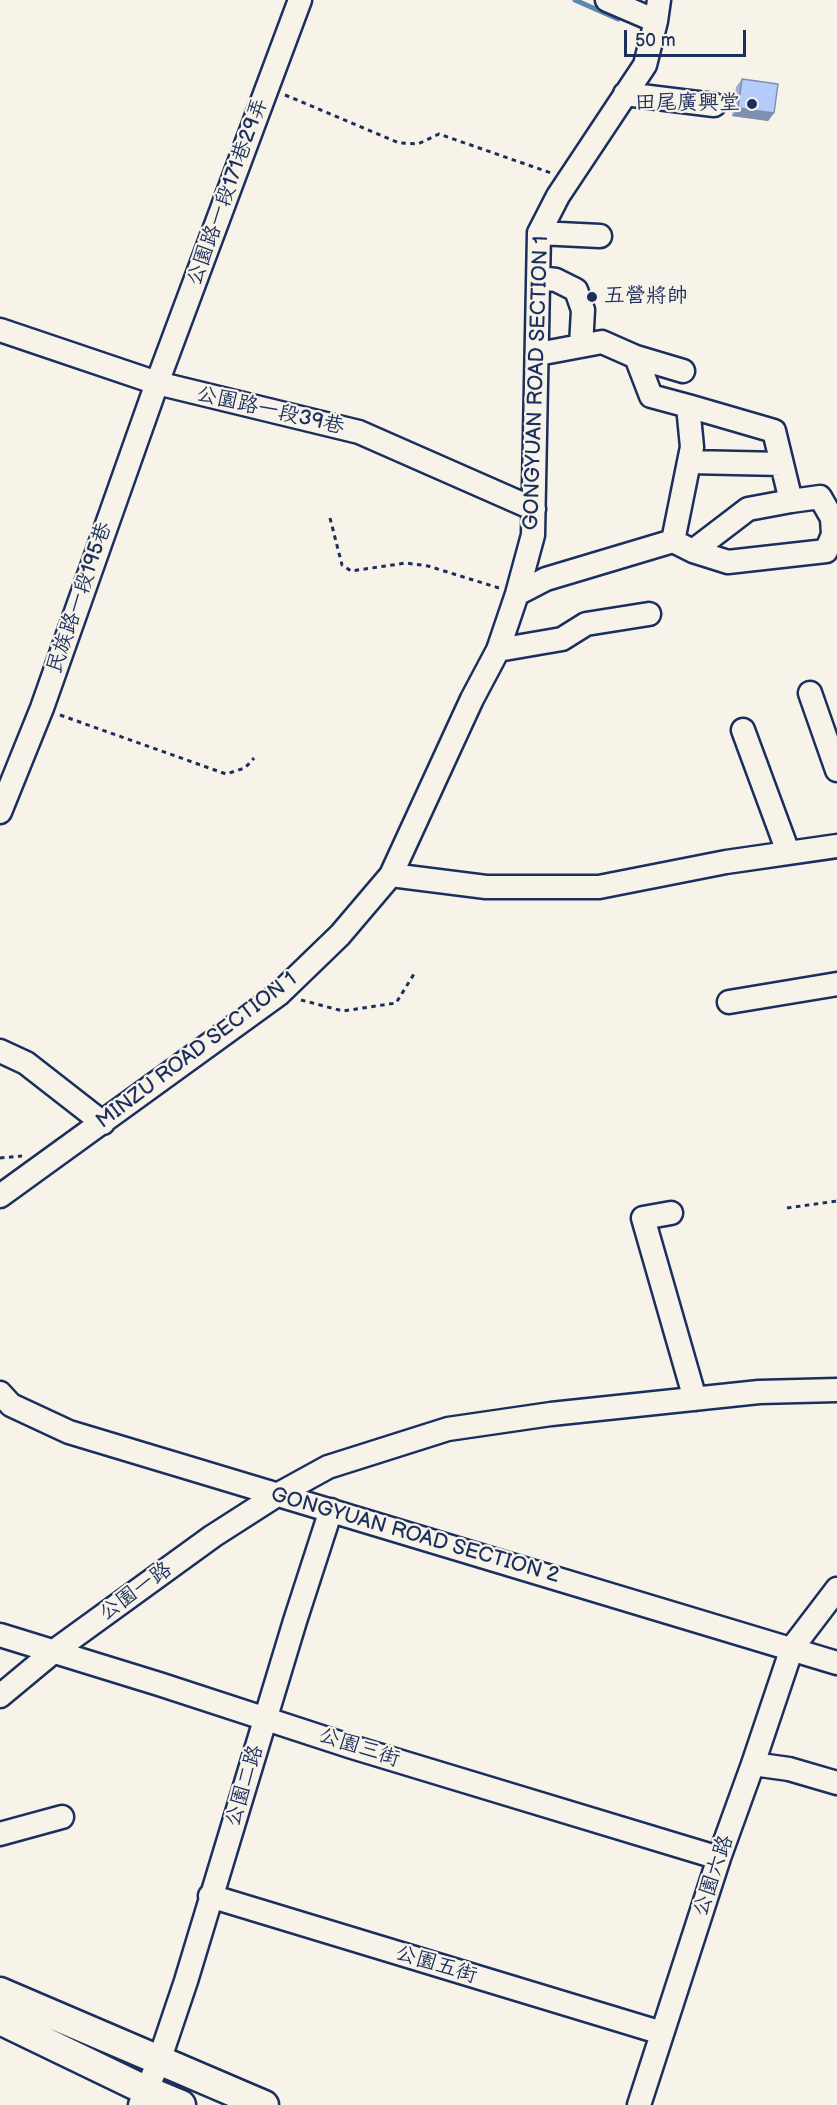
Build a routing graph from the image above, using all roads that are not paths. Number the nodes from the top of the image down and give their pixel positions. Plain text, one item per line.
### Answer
1 (300, 0) edge
2 (607, 0) edge
3 (657, 10) edge
4 (626, 94) junction
5 (714, 105) dead end
6 (539, 233) junction
7 (600, 236) dead end
8 (539, 278) junction
9 (0, 330) edge
10 (581, 346) junction
11 (538, 354) junction
12 (636, 357) junction
13 (683, 371) dead end
14 (156, 383) junction
15 (688, 406) junction
16 (689, 462) junction
17 (782, 464) junction
18 (791, 501) junction
19 (534, 509) junction
20 (683, 546) junction
21 (517, 594) junction
22 (649, 614) dead end
23 (498, 650) junction
24 (810, 693) dead end
25 (742, 730) dead end
26 (837, 770) edge
27 (0, 812) edge
28 (837, 846) edge
29 (788, 852) junction
30 (391, 875) junction
31 (837, 984) edge
32 (729, 1002) dead end
33 (0, 1051) edge
34 (103, 1123) junction
35 (0, 1196) edge
36 (671, 1213) dead end
37 (837, 1390) edge
38 (0, 1393) edge
39 (695, 1399) junction
40 (277, 1495) junction
41 (331, 1510) junction
42 (837, 1589) edge
43 (0, 1635) edge
44 (792, 1648) junction
45 (53, 1652) junction
46 (837, 1663) edge
47 (0, 1696) edge
48 (265, 1718) junction
49 (753, 1764) junction
50 (837, 1783) edge
51 (62, 1817) dead end
52 (0, 1834) edge
53 (719, 1858) junction
54 (210, 1896) junction
55 (0, 1992) edge
56 (0, 2020) edge
57 (662, 2033) junction
58 (159, 2061) junction
59 (142, 2097) edge
60 (181, 2105) edge
61 (264, 2105) edge
62 (639, 2105) edge

1 - 14 street, 公園路一段171巷29弄
2 - 3 street
3 - 4 street, GONGYUAN ROAD SECTION 1
4 - 5 street
4 - 6 street, GONGYUAN ROAD SECTION 1
6 - 7 street
6 - 8 street, GONGYUAN ROAD SECTION 1
8 - 10 street
8 - 11 street, GONGYUAN ROAD SECTION 1
9 - 14 street, 公園路一段39巷
10 - 11 street
10 - 12 street
11 - 19 street, GONGYUAN ROAD SECTION 1
12 - 13 street
12 - 15 street
14 - 19 street, 公園路一段39巷
14 - 27 street, 民族路一段195巷
15 - 16 street
15 - 17 street
16 - 17 street
16 - 20 street
17 - 18 street
18 - 20 street
18 - 20 street
19 - 21 street, GONGYUAN ROAD SECTION 1
20 - 21 street
21 - 23 street, GONGYUAN ROAD SECTION 1
22 - 23 street
23 - 30 street, GONGYUAN ROAD SECTION 1
24 - 26 street
25 - 29 street
28 - 29 street
29 - 30 street
30 - 34 street, MINZU ROAD SECTION 1
31 - 32 street
33 - 34 street
34 - 35 street, MINZU ROAD SECTION 1
36 - 39 street
37 - 39 street, 公園一路
38 - 40 street, GONGYUAN ROAD SECTION 2
39 - 40 street, 公園一路
40 - 41 street, GONGYUAN ROAD SECTION 2
40 - 45 street, 公園一路
41 - 44 street, GONGYUAN ROAD SECTION 2
41 - 48 street, 公園二路
42 - 44 street, 公園六路
43 - 45 street, 公園三街
44 - 46 street, GONGYUAN ROAD SECTION 2
44 - 49 street, 公園六路
45 - 47 street, 公園一路
45 - 48 street, 公園三街
48 - 53 street, 公園三街
48 - 54 street, 公園二路
49 - 50 street
49 - 53 street, 公園六路
51 - 52 street
53 - 57 street, 公園六路
54 - 57 street, 公園五街
54 - 58 street, 公園二路
55 - 58 main road
56 - 59 main road
57 - 62 street, 公園六路
58 - 59 street, 公園二路
58 - 61 main road
59 - 60 main road

